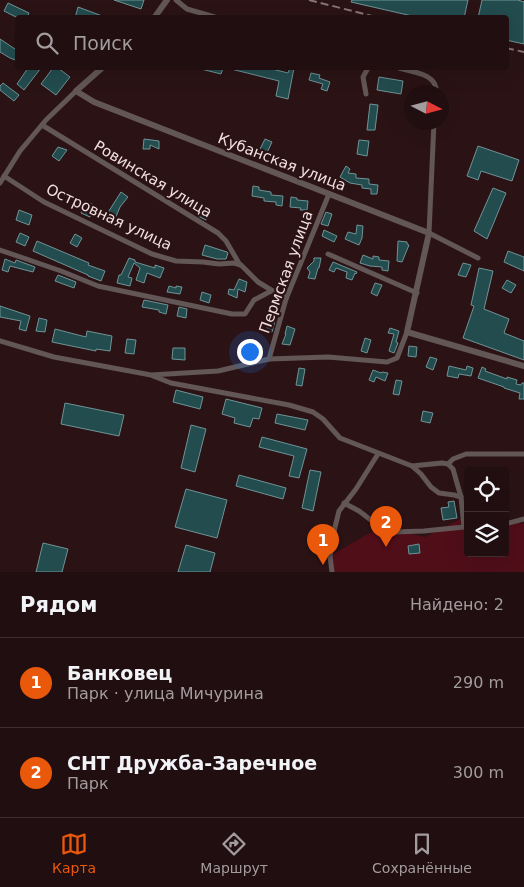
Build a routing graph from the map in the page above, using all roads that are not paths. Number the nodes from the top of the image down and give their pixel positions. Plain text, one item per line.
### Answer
1 (167, 0) edge
2 (176, 0) edge
3 (156, 15) edge
4 (207, 15) edge
5 (100, 70) edge
6 (367, 70) edge
7 (406, 70) edge
8 (436, 85) edge
9 (76, 91) junction
10 (366, 94) dead end
11 (42, 125) junction
12 (434, 130) edge
13 (4, 176) junction
14 (0, 183) edge
15 (328, 194) junction
16 (429, 233) junction
17 (0, 250) edge
18 (328, 254) dead end
19 (478, 258) dead end
20 (240, 265) junction
21 (271, 291) junction
22 (417, 293) junction
23 (286, 300) junction
24 (407, 332) junction
25 (0, 341) edge
26 (270, 359) junction
27 (524, 366) edge
28 (151, 375) junction
29 (378, 454) junction
30 (524, 454) edge
31 (448, 464) junction
32 (412, 466) junction
33 (461, 497) junction
34 (344, 503) junction
35 (464, 515) edge
36 (524, 519) edge
37 (509, 523) edge
38 (464, 527) edge
39 (332, 572) edge

1 - 3 street
2 - 4 street
5 - 9 street
6 - 10 street
7 - 8 street
9 - 11 street
9 - 15 street, Кубанская улица
11 - 13 street
11 - 20 street, Ровинская улица
12 - 16 street
13 - 14 street
13 - 20 street, Островная улица
15 - 16 street, Кубанская улица
15 - 23 street, Пермская улица
16 - 19 street, Кубанская улица
16 - 22 street
17 - 21 street
18 - 22 street
20 - 21 street
21 - 23 street
22 - 24 street
23 - 26 street, Пермская улица
24 - 26 street
24 - 27 street
25 - 28 street
26 - 28 street
28 - 29 street
29 - 32 street
29 - 34 street
30 - 31 street
31 - 32 street
31 - 33 street
32 - 33 street
33 - 35 street
34 - 38 street
34 - 39 street
36 - 37 street

